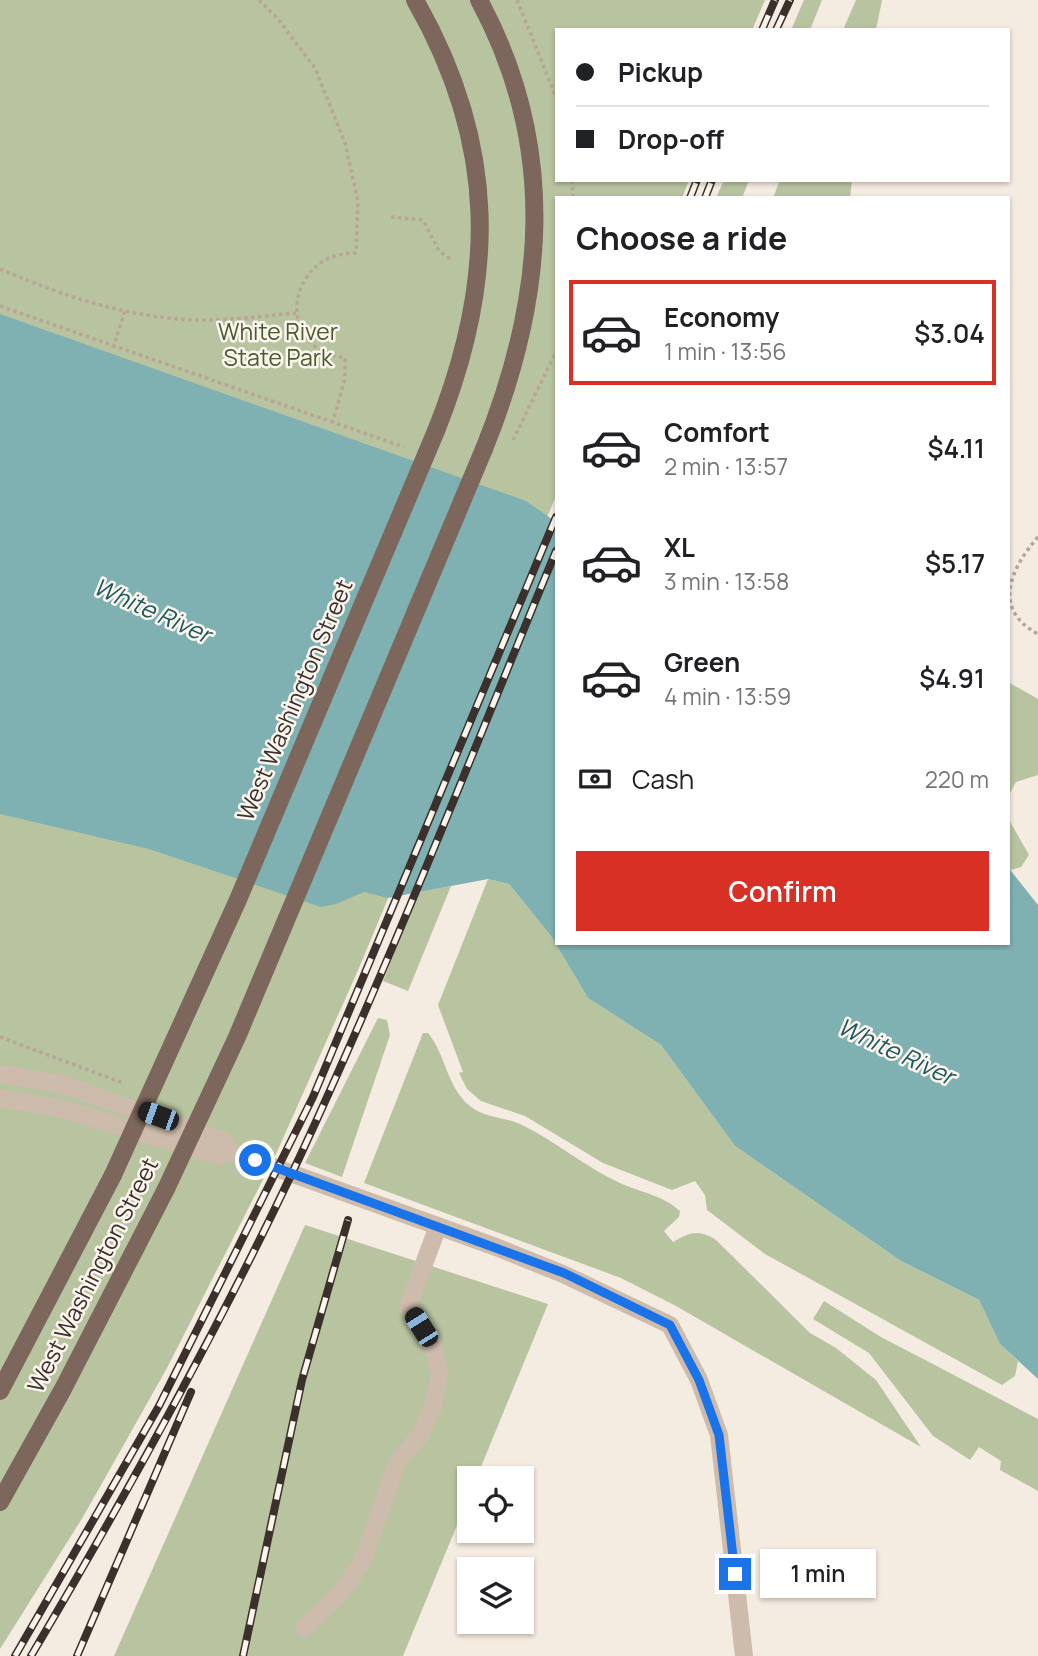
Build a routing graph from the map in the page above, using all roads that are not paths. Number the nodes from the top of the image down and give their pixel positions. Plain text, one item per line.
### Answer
1 (415, 0) edge
2 (478, 0) edge
3 (0, 1074) edge
4 (0, 1098) edge
5 (229, 1151) junction
6 (439, 1226) junction
7 (0, 1391) edge
8 (0, 1502) edge
9 (304, 1628) dead end
10 (744, 1656) edge

1 - 7 main road, West Washington Street, bridge
2 - 8 main road, West Washington Street, bridge
3 - 5 street
4 - 5 street
5 - 6 street
6 - 9 street
6 - 10 street

